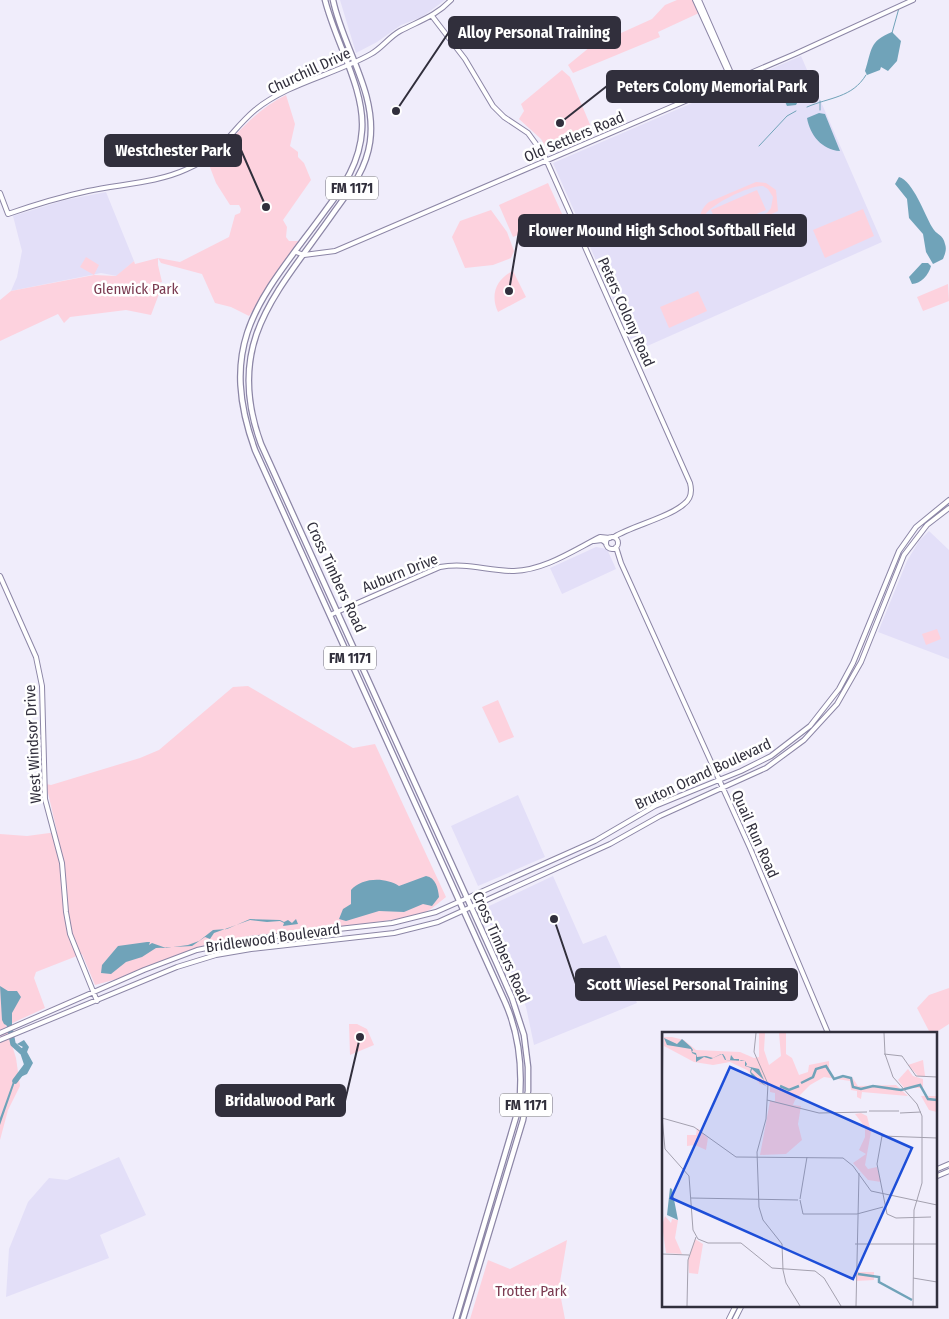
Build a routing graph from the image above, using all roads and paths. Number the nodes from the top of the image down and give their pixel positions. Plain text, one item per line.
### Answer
1 (325, 0) edge
2 (333, 0) edge
3 (451, 0) edge
4 (697, 0) edge
5 (913, 0) edge
6 (432, 16) junction
7 (354, 62) junction
8 (347, 65) junction
9 (732, 81) junction
10 (547, 161) junction
11 (344, 184) junction
12 (352, 188) junction
13 (0, 193) edge
14 (296, 252) junction
15 (304, 255) junction
16 (949, 500) edge
17 (949, 508) edge
18 (614, 538) junction
19 (594, 541) junction
20 (606, 543) junction
21 (614, 548) junction
22 (0, 576) edge
23 (338, 611) junction
24 (330, 615) junction
25 (719, 780) junction
26 (723, 788) junction
27 (524, 873) junction
28 (528, 882) junction
29 (466, 899) junction
30 (459, 902) junction
31 (470, 908) junction
32 (463, 911) junction
33 (117, 981) junction
34 (122, 990) junction
35 (93, 991) junction
36 (98, 1001) junction
37 (518, 1015) junction
38 (512, 1018) junction
39 (828, 1032) edge
40 (0, 1033) edge
41 (1, 1040) edge
42 (949, 1164) edge
43 (936, 1170) edge
44 (949, 1171) edge
45 (936, 1177) edge
46 (736, 1306) edge
47 (742, 1306) edge
48 (456, 1319) edge
49 (463, 1319) edge
50 (729, 1319) edge
51 (735, 1319) edge

1 - 8 main road, Cross Timbers Road / FM 1171
2 - 7 main road, Cross Timbers Road / FM 1171
3 - 6 main road, Churchill Drive
4 - 9 main road
5 - 9 main road, Old Settlers Road
6 - 7 main road, Churchill Drive
6 - 10 main road, Peters Colony Road
7 - 8 main road, Churchill Drive
7 - 12 main road, Cross Timbers Road / FM 1171
8 - 11 main road, Cross Timbers Road / FM 1171
8 - 13 main road, Churchill Drive
9 - 10 main road, Old Settlers Road
10 - 15 main road, Old Settlers Road
10 - 18 main road, Peters Colony Road
11 - 12 main road
11 - 14 main road, Cross Timbers Road / FM 1171
12 - 15 main road, Cross Timbers Road / FM 1171
14 - 15 main road, Old Settlers Road
14 - 24 main road, Cross Timbers Road / FM 1171
15 - 23 main road, Cross Timbers Road / FM 1171
16 - 25 main road, Bruton Orand Boulevard
17 - 26 main road, Bruton Orand Boulevard
18 - 19 main road, Auburn Drive
18 - 20 main road, Peters Colony Road
18 - 21 main road
19 - 20 main road
19 - 23 main road, Auburn Drive
20 - 21 main road, Quail Run Road
21 - 25 main road, Quail Run Road
22 - 35 main road, West Windsor Drive
23 - 24 main road, Auburn Drive
23 - 29 main road, Cross Timbers Road / FM 1171
24 - 30 main road, Cross Timbers Road / FM 1171
25 - 26 main road, Quail Run Road
25 - 27 main road, Bruton Orand Boulevard
26 - 28 main road, Bruton Orand Boulevard
26 - 39 main road, Quail Run Road
27 - 28 main road
27 - 29 main road, Bruton Orand Boulevard
28 - 31 main road, Bruton Orand Boulevard
29 - 30 main road, Bridlewood Boulevard
29 - 31 main road, Cross Timbers Road / FM 1171
30 - 32 main road, Cross Timbers Road / FM 1171
30 - 33 main road, Bridlewood Boulevard
31 - 32 main road, Bridlewood Boulevard
31 - 37 main road, Cross Timbers Road / FM 1171
32 - 34 main road, Bridlewood Boulevard
32 - 38 main road, Cross Timbers Road / FM 1171
33 - 34 main road
33 - 35 main road, Bridlewood Boulevard
34 - 36 main road, Bridlewood Boulevard
35 - 36 main road, West Windsor Drive
35 - 40 main road, Bridlewood Boulevard
36 - 41 main road, Bridlewood Boulevard
37 - 38 main road
37 - 49 main road, Cross Timbers Road / FM 1171
38 - 48 main road, Cross Timbers Road / FM 1171
42 - 43 main road
44 - 45 main road
46 - 50 main road
47 - 51 main road

